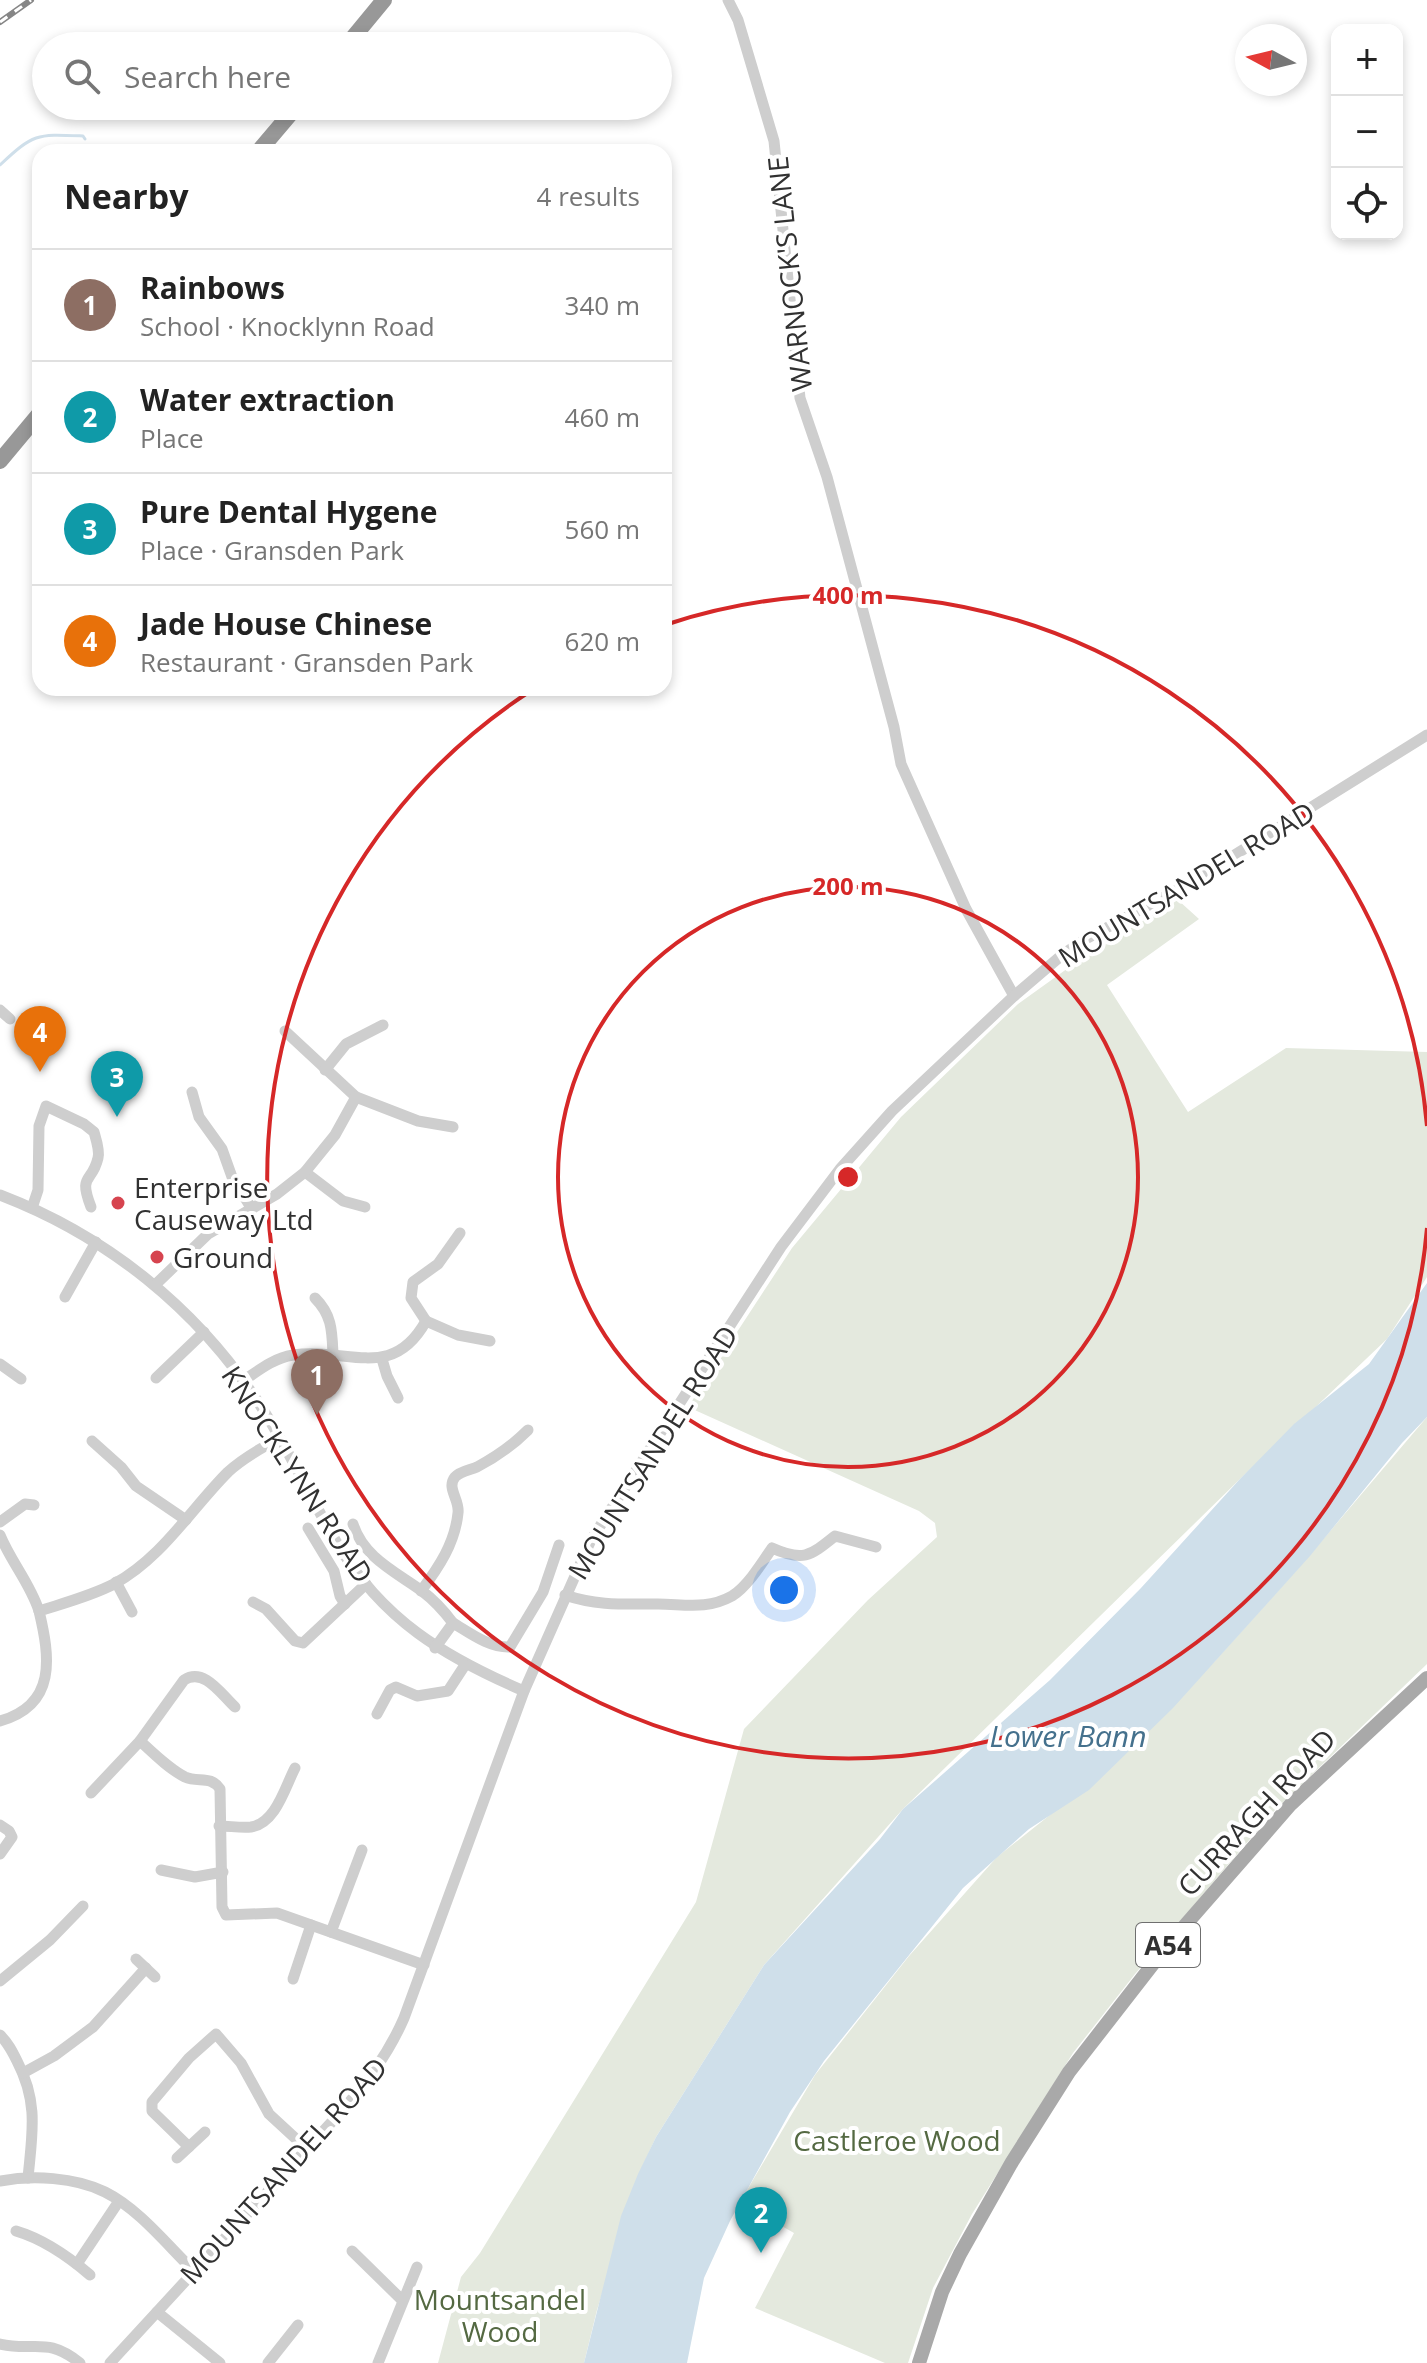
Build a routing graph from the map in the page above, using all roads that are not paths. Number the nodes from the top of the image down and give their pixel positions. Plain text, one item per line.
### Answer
1 (384, 0) edge
2 (728, 0) edge
3 (358, 32) edge
4 (285, 120) edge
5 (265, 144) edge
6 (32, 423) edge
7 (0, 461) edge
8 (1427, 735) edge
9 (1014, 996) junction
10 (0, 1010) edge
11 (10, 1019) dead end
12 (383, 1025) dead end
13 (285, 1031) dead end
14 (325, 1070) junction
15 (192, 1092) dead end
16 (356, 1097) junction
17 (453, 1127) dead end
18 (305, 1172) junction
19 (0, 1195) edge
20 (91, 1207) dead end
21 (365, 1207) dead end
22 (32, 1208) junction
23 (252, 1209) junction
24 (460, 1233) dead end
25 (96, 1242) junction
26 (155, 1285) junction
27 (65, 1297) dead end
28 (315, 1298) dead end
29 (426, 1321) junction
30 (204, 1332) junction
31 (490, 1341) dead end
32 (333, 1354) junction
33 (382, 1359) junction
34 (0, 1364) edge
35 (156, 1378) dead end
36 (21, 1379) dead end
37 (243, 1381) junction
38 (398, 1398) dead end
39 (528, 1430) dead end
40 (280, 1438) junction
41 (92, 1441) dead end
42 (34, 1505) dead end
43 (186, 1520) junction
44 (0, 1522) edge
45 (353, 1524) dead end
46 (308, 1528) dead end
47 (0, 1535) edge
48 (559, 1545) dead end
49 (876, 1547) dead end
50 (116, 1582) junction
51 (366, 1584) junction
52 (421, 1591) junction
53 (565, 1595) junction
54 (253, 1602) dead end
55 (345, 1604) junction
56 (39, 1611) junction
57 (132, 1612) dead end
58 (453, 1623) junction
59 (435, 1648) junction
60 (465, 1665) junction
61 (1427, 1678) edge
62 (524, 1691) junction
63 (235, 1707) dead end
64 (377, 1714) dead end
65 (0, 1721) edge
66 (140, 1741) junction
67 (295, 1768) dead end
68 (91, 1793) dead end
69 (0, 1825) edge
70 (219, 1826) junction
71 (362, 1850) dead end
72 (0, 1854) edge
73 (161, 1870) dead end
74 (223, 1872) junction
75 (83, 1906) dead end
76 (311, 1925) junction
77 (331, 1932) junction
78 (136, 1959) dead end
79 (424, 1965) junction
80 (293, 1979) dead end
81 (0, 1981) edge
82 (0, 2035) edge
83 (23, 2073) junction
84 (205, 2132) dead end
85 (189, 2147) junction
86 (307, 2149) junction
87 (177, 2158) dead end
88 (28, 2178) junction
89 (0, 2181) edge
90 (119, 2201) junction
91 (16, 2231) dead end
92 (352, 2251) dead end
93 (77, 2264) junction
94 (417, 2267) dead end
95 (194, 2271) junction
96 (90, 2275) dead end
97 (402, 2300) junction
98 (157, 2312) junction
99 (298, 2325) dead end
100 (0, 2344) edge
101 (80, 2363) edge
102 (110, 2363) edge
103 (220, 2363) edge
104 (268, 2363) edge
105 (378, 2363) edge
106 (919, 2363) edge

1 - 3 highway
2 - 9 street, WARNOCK'S LANE
4 - 5 highway
6 - 7 highway
8 - 9 street, MOUNTSANDEL ROAD
9 - 53 street, MOUNTSANDEL ROAD
10 - 11 street
12 - 14 street
13 - 14 street
14 - 16 street
15 - 23 street
16 - 17 street
16 - 18 street
18 - 21 street
18 - 23 street
19 - 22 street, KNOCKLYNN ROAD
20 - 22 street
22 - 25 street, KNOCKLYNN ROAD
23 - 26 street
24 - 29 street
25 - 26 street, KNOCKLYNN ROAD
25 - 27 street
26 - 30 street, KNOCKLYNN ROAD
28 - 32 street
29 - 31 street
29 - 33 street
30 - 35 street
30 - 37 street, KNOCKLYNN ROAD
32 - 33 street
32 - 37 street
33 - 38 street
34 - 36 street
37 - 40 street, KNOCKLYNN ROAD
39 - 52 street
40 - 43 street
40 - 51 street, KNOCKLYNN ROAD
41 - 43 street
42 - 44 street
43 - 50 street
45 - 52 street
46 - 55 street
47 - 56 street
48 - 58 street
49 - 53 street
50 - 56 street
50 - 57 street
51 - 55 street
51 - 59 street, KNOCKLYNN ROAD
52 - 58 street
53 - 62 street, MOUNTSANDEL ROAD
54 - 55 street
56 - 65 street
58 - 59 street
59 - 60 street, KNOCKLYNN ROAD
60 - 62 street, KNOCKLYNN ROAD
60 - 64 street
61 - 106 main road, CURRAGH ROAD / A54
62 - 79 street, MOUNTSANDEL ROAD
63 - 66 street
66 - 68 street
66 - 70 street
67 - 70 street
69 - 72 street
70 - 74 street
71 - 77 street
73 - 74 street
74 - 76 street
75 - 81 street
76 - 77 street
76 - 80 street
77 - 79 street
78 - 83 street
79 - 86 street, MOUNTSANDEL ROAD
82 - 83 street
83 - 88 street
84 - 85 street
85 - 86 street
85 - 87 street
86 - 95 street, MOUNTSANDEL ROAD
88 - 89 street
88 - 90 street
90 - 93 street
90 - 95 street
91 - 93 street
92 - 97 street
93 - 96 street
94 - 97 street
95 - 98 street, MOUNTSANDEL ROAD
97 - 105 street
98 - 102 street, MOUNTSANDEL ROAD
98 - 103 street
99 - 104 street
100 - 101 street

